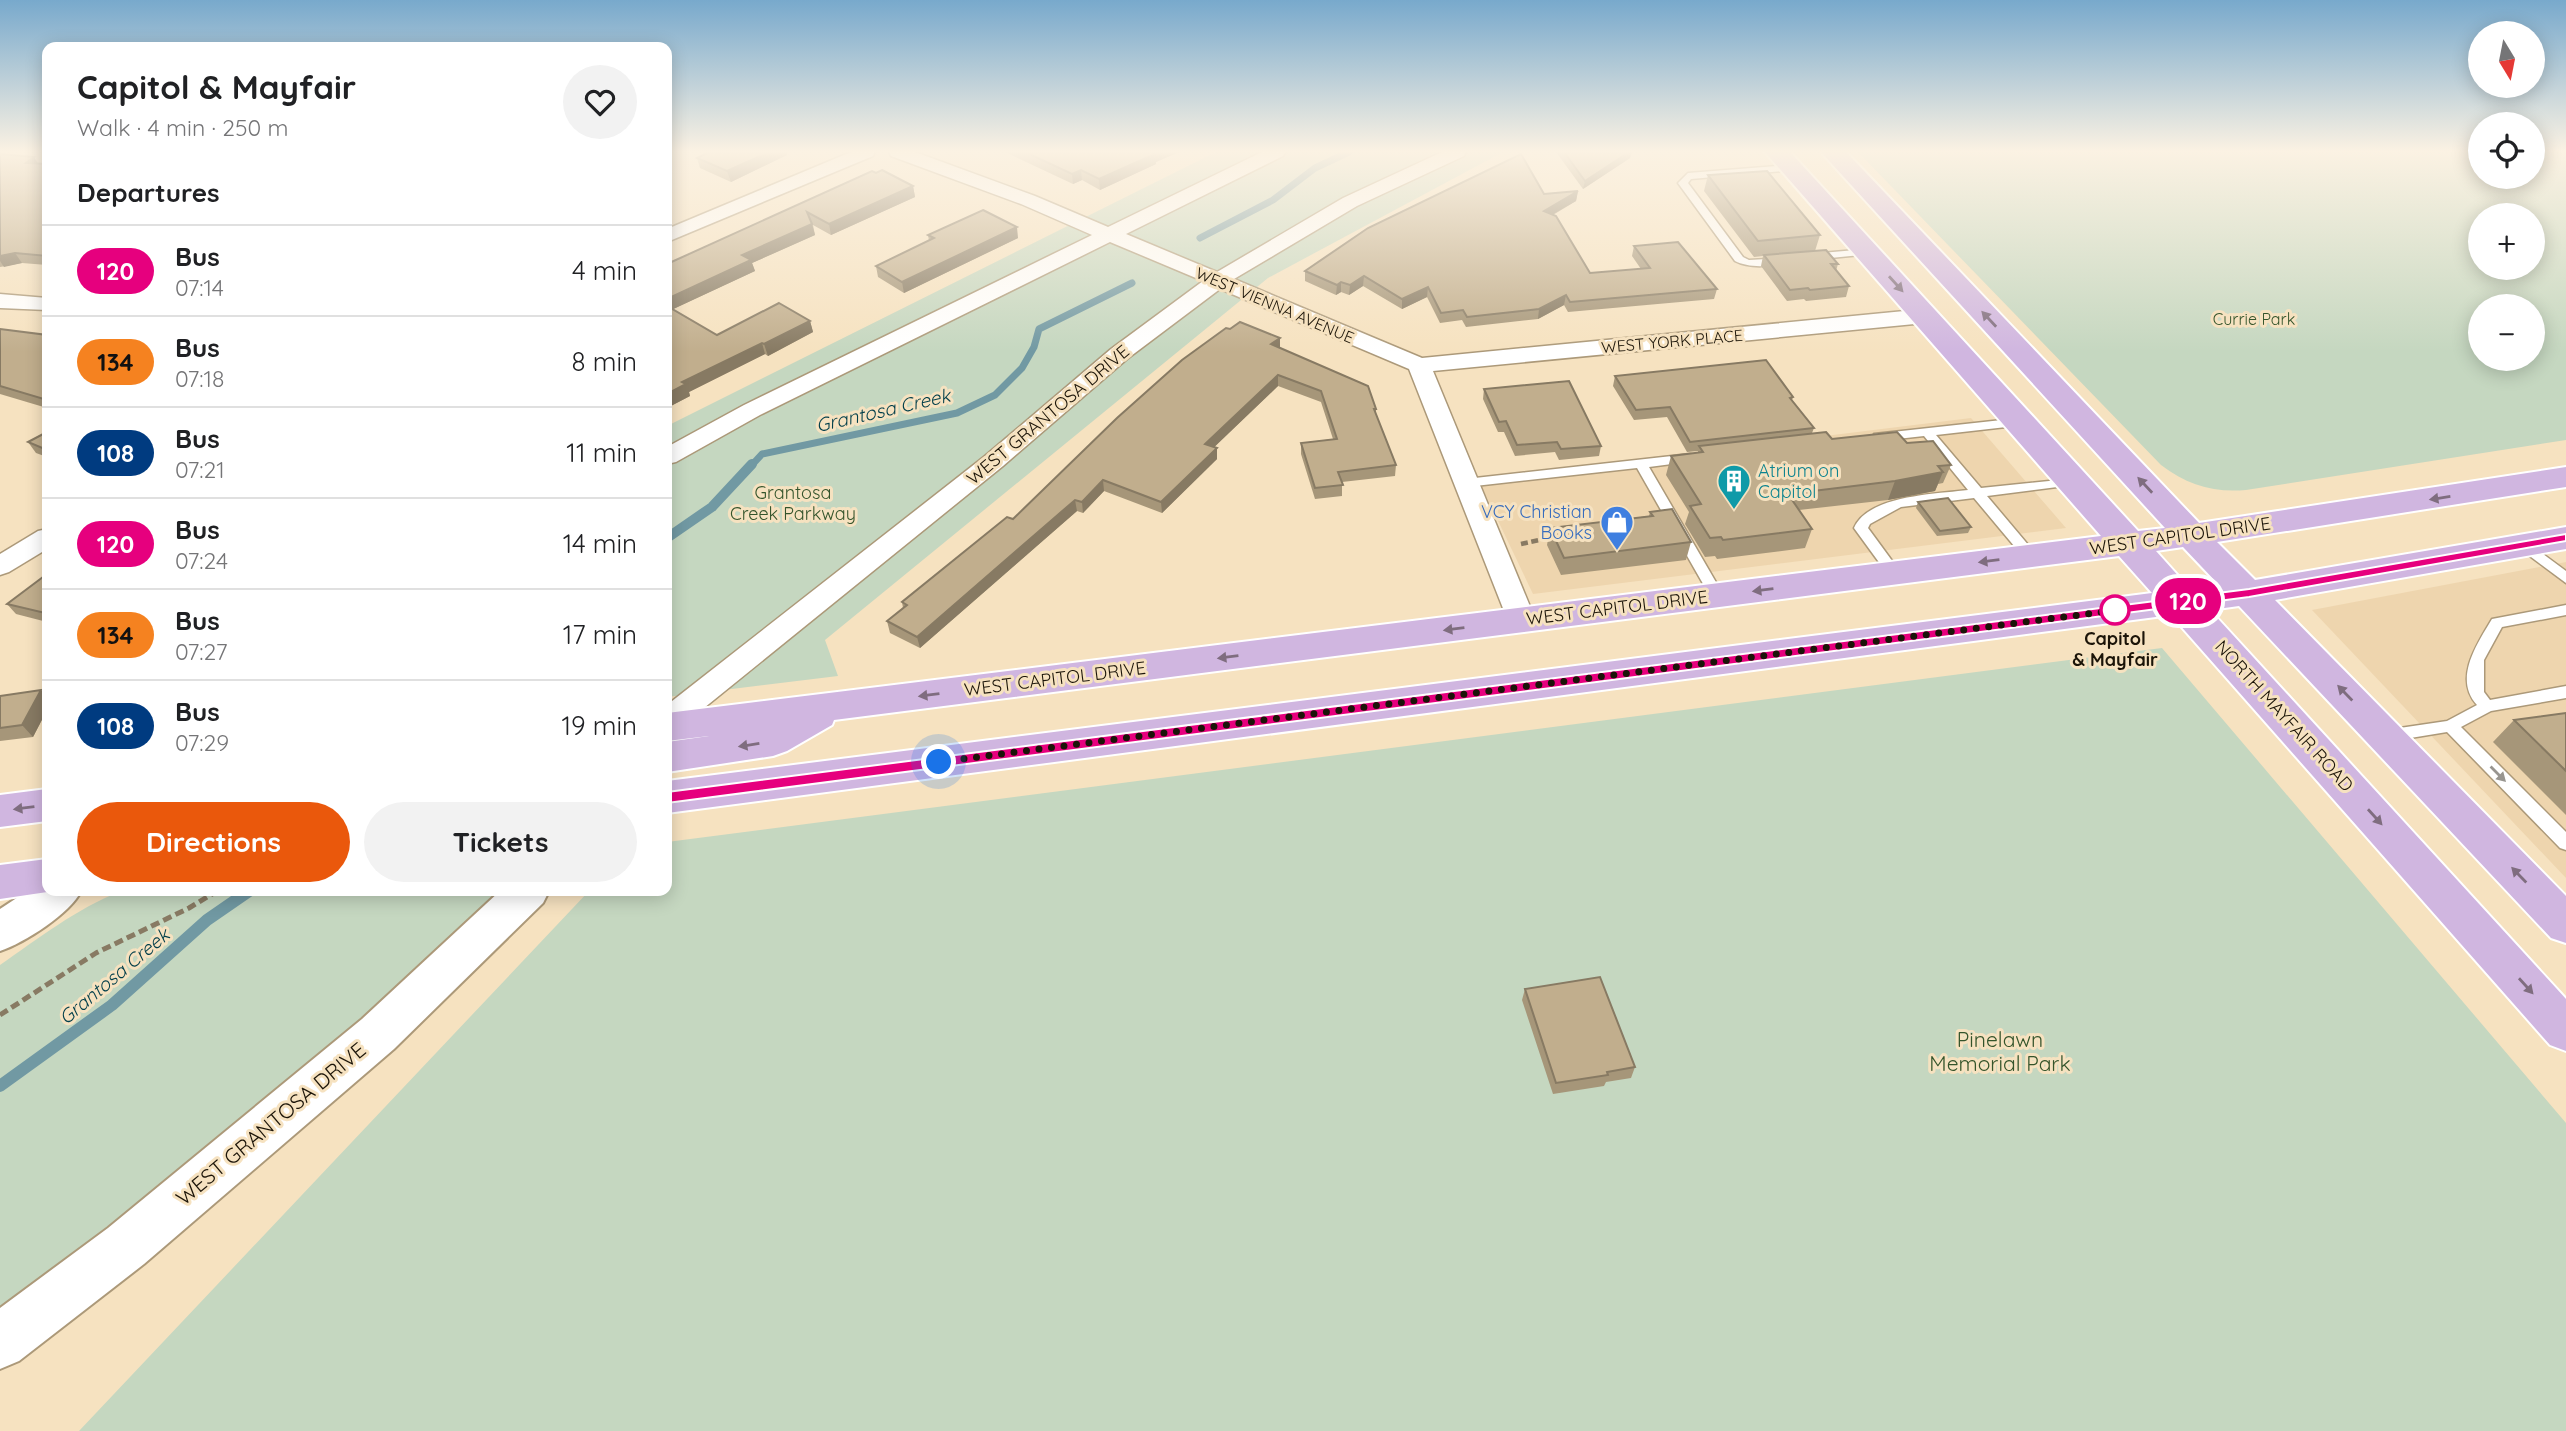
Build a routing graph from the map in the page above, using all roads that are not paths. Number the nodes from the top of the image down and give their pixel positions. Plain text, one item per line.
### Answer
1 (708, 219) edge
2 (1072, 219) edge
3 (1139, 219) edge
4 (1322, 219) edge
5 (1709, 219) edge
6 (1837, 219) edge
7 (1896, 219) edge
8 (672, 234) edge
9 (1108, 234) junction
10 (1867, 252) junction
11 (1218, 280) junction
12 (0, 301) edge
13 (42, 304) edge
14 (1925, 316) junction
15 (1419, 365) junction
16 (2020, 422) junction
17 (1927, 432) junction
18 (1859, 439) edge
19 (672, 454) edge
20 (1710, 456) edge
21 (1642, 464) junction
22 (2566, 477) edge
23 (2073, 481) junction
24 (1466, 483) junction
25 (1978, 492) junction
26 (2192, 535) junction
27 (2566, 538) edge
28 (42, 540) edge
29 (2130, 543) junction
30 (2524, 545) junction
31 (2030, 556) junction
32 (0, 566) edge
33 (1894, 573) junction
34 (2566, 579) edge
35 (2249, 593) junction
36 (1717, 596) junction
37 (2182, 602) junction
38 (2566, 610) edge
39 (1522, 621) junction
40 (2566, 692) edge
41 (2487, 706) junction
42 (832, 707) junction
43 (672, 717) edge
44 (672, 726) edge
45 (2450, 726) junction
46 (2386, 736) junction
47 (672, 756) edge
48 (672, 796) edge
49 (42, 806) edge
50 (0, 811) edge
51 (2566, 843) edge
52 (42, 877) edge
53 (0, 882) edge
54 (53, 896) edge
55 (523, 896) edge
56 (2566, 925) edge
57 (0, 933) edge
58 (2566, 1031) edge
59 (0, 1342) edge

1 - 8 street
2 - 9 street, WEST VIENNA AVENUE
3 - 9 street
4 - 11 street, WEST GRANTOSA DRIVE
5 - 10 lane
6 - 10 main road, NORTH MAYFAIR ROAD
26 -> 7 main road
9 - 11 street, WEST VIENNA AVENUE
9 - 19 street
10 -> 14 main road, NORTH MAYFAIR ROAD
11 - 15 street, WEST VIENNA AVENUE
11 - 43 street, WEST GRANTOSA DRIVE
12 - 13 street
14 - 15 street, WEST YORK PLACE
14 - 16 main road, NORTH MAYFAIR ROAD
15 - 24 street
16 - 17 lane
16 - 23 main road, NORTH MAYFAIR ROAD
17 - 18 lane
17 - 25 lane
20 - 21 lane
21 - 24 lane
21 - 36 lane
22 -> 26 main road, WEST CAPITOL DRIVE
23 - 25 lane
23 - 29 main road, NORTH MAYFAIR ROAD
24 - 39 street
25 - 31 lane
25 - 33 lane
26 - 29 main road, WEST CAPITOL DRIVE
26 - 35 main road
27 - 30 main road
28 - 32 street
29 - 31 main road, WEST CAPITOL DRIVE
29 - 37 main road, NORTH MAYFAIR ROAD
30 - 34 lane
30 - 35 main road
31 -> 33 main road, WEST CAPITOL DRIVE
33 -> 36 main road, WEST CAPITOL DRIVE
35 - 37 main road
46 -> 35 main road
36 - 39 main road, WEST CAPITOL DRIVE
37 - 48 main road
37 -> 58 main road, NORTH MAYFAIR ROAD
38 - 41 lane
39 -> 42 main road, WEST CAPITOL DRIVE
40 - 41 lane
41 - 45 lane
42 - 44 main road, WEST CAPITOL DRIVE
42 -> 47 main road
45 - 46 lane
45 -> 51 lane
56 -> 46 main road
49 -> 50 main road
52 - 53 main road
54 - 57 street
55 - 59 street, WEST GRANTOSA DRIVE

